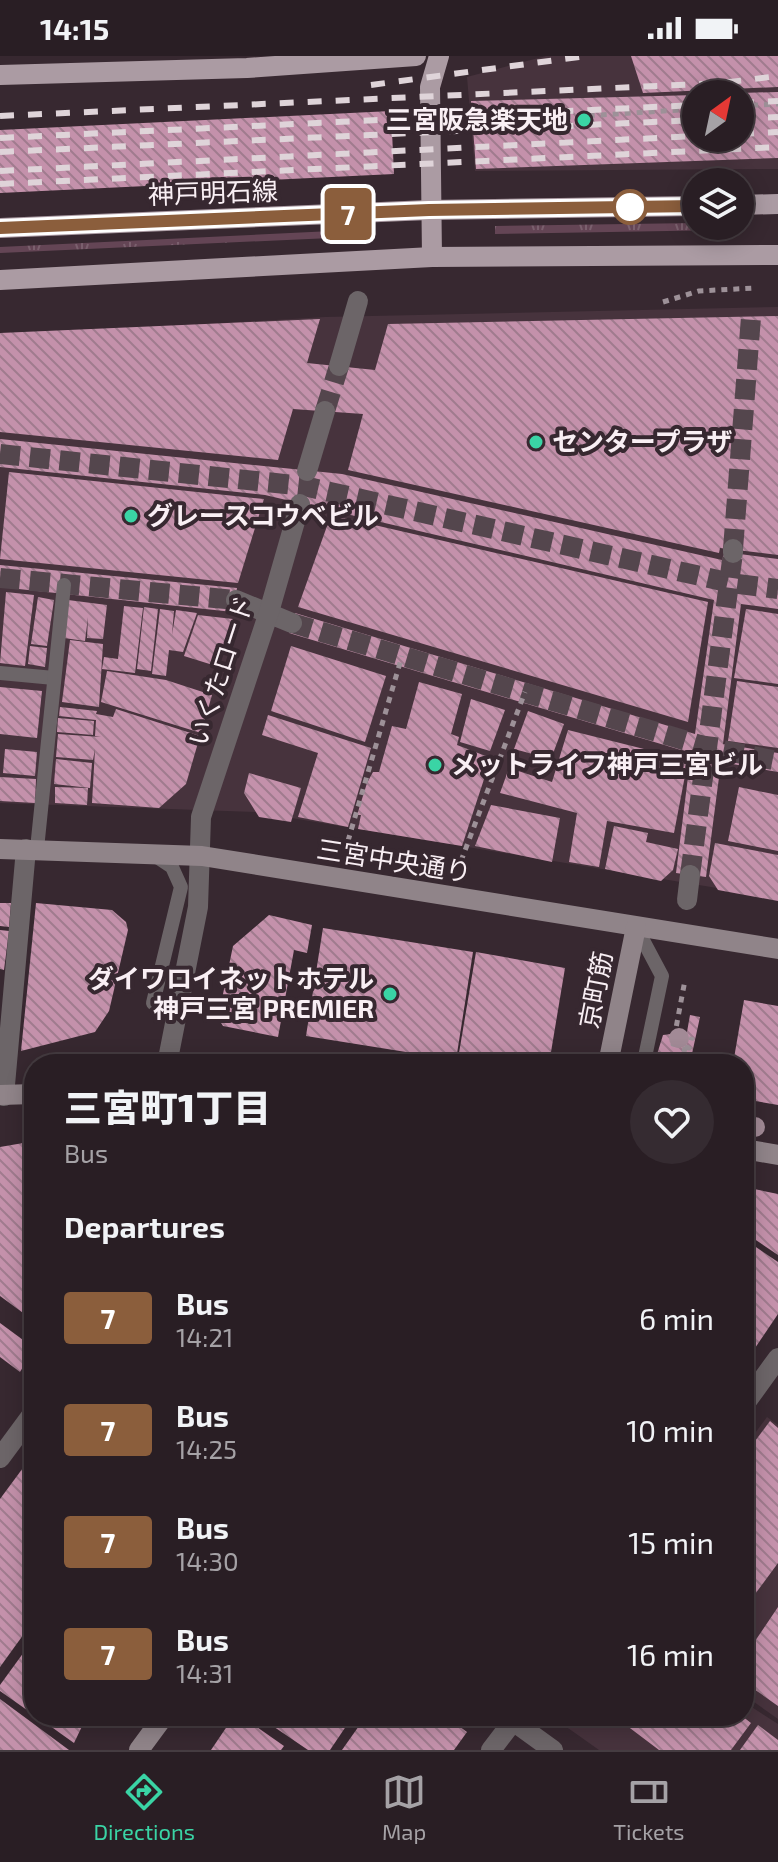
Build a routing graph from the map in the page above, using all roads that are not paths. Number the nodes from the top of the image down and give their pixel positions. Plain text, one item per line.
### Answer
1 (416, 56) edge
2 (439, 56) edge
3 (248, 62) edge
4 (168, 64) edge
5 (102, 65) edge
6 (0, 75) edge
7 (778, 204) edge
8 (754, 205) edge
9 (682, 206) edge
10 (429, 210) junction
11 (0, 228) edge
12 (778, 255) edge
13 (432, 257) junction
14 (0, 280) edge
15 (358, 301) dead end
16 (339, 366) tunnel mouth
17 (325, 411) tunnel mouth
18 (307, 471) dead end
19 (300, 504) dead end
20 (64, 585) dead end
21 (236, 600) tunnel mouth
22 (269, 612) junction
23 (292, 623) tunnel mouth
24 (0, 673) edge
25 (54, 678) junction
26 (0, 849) edge
27 (32, 849) junction
28 (150, 853) junction
29 (202, 856) junction
30 (690, 875) tunnel mouth
31 (687, 900) dead end
32 (636, 927) junction
33 (778, 949) edge
34 (153, 1003) dead end
35 (169, 1054) edge
36 (610, 1054) edge
37 (646, 1054) edge
38 (24, 1095) edge
39 (2, 1096) edge
40 (754, 1151) edge
41 (778, 1155) edge
42 (778, 1358) edge
43 (754, 1391) edge
44 (24, 1426) edge
45 (0, 1458) edge
46 (157, 1726) edge
47 (507, 1726) edge
48 (522, 1726) edge
49 (139, 1750) edge
50 (491, 1750) edge
51 (553, 1750) edge

1 - 3 main road
2 - 10 main road
3 - 4 main road
4 - 5 main road
5 - 6 main road
7 - 8 main road
9 - 10 main road, 神戸明石線
10 - 11 main road, 神戸明石線
10 - 13 main road
12 - 13 main road
13 - 14 main road
15 - 16 street
17 - 18 street
19 - 22 street, いくたロード
20 - 25 lane
21 - 22 street
22 - 23 street
22 - 29 street, いくたロード
24 - 25 lane
25 - 27 lane
26 - 27 street, 三宮中央通り
27 - 28 street, 三宮中央通り
27 - 39 street
28 - 29 street, 三宮中央通り
28 - 34 lane
29 - 32 street, 三宮中央通り
29 - 35 street, いくたロード
30 - 31 street
32 - 33 street, 三宮中央通り
32 - 36 street, 京町筋
32 - 37 lane
38 - 39 street
40 - 41 street
42 - 43 street
44 - 45 street
46 - 49 street
47 - 50 street
48 - 51 street

